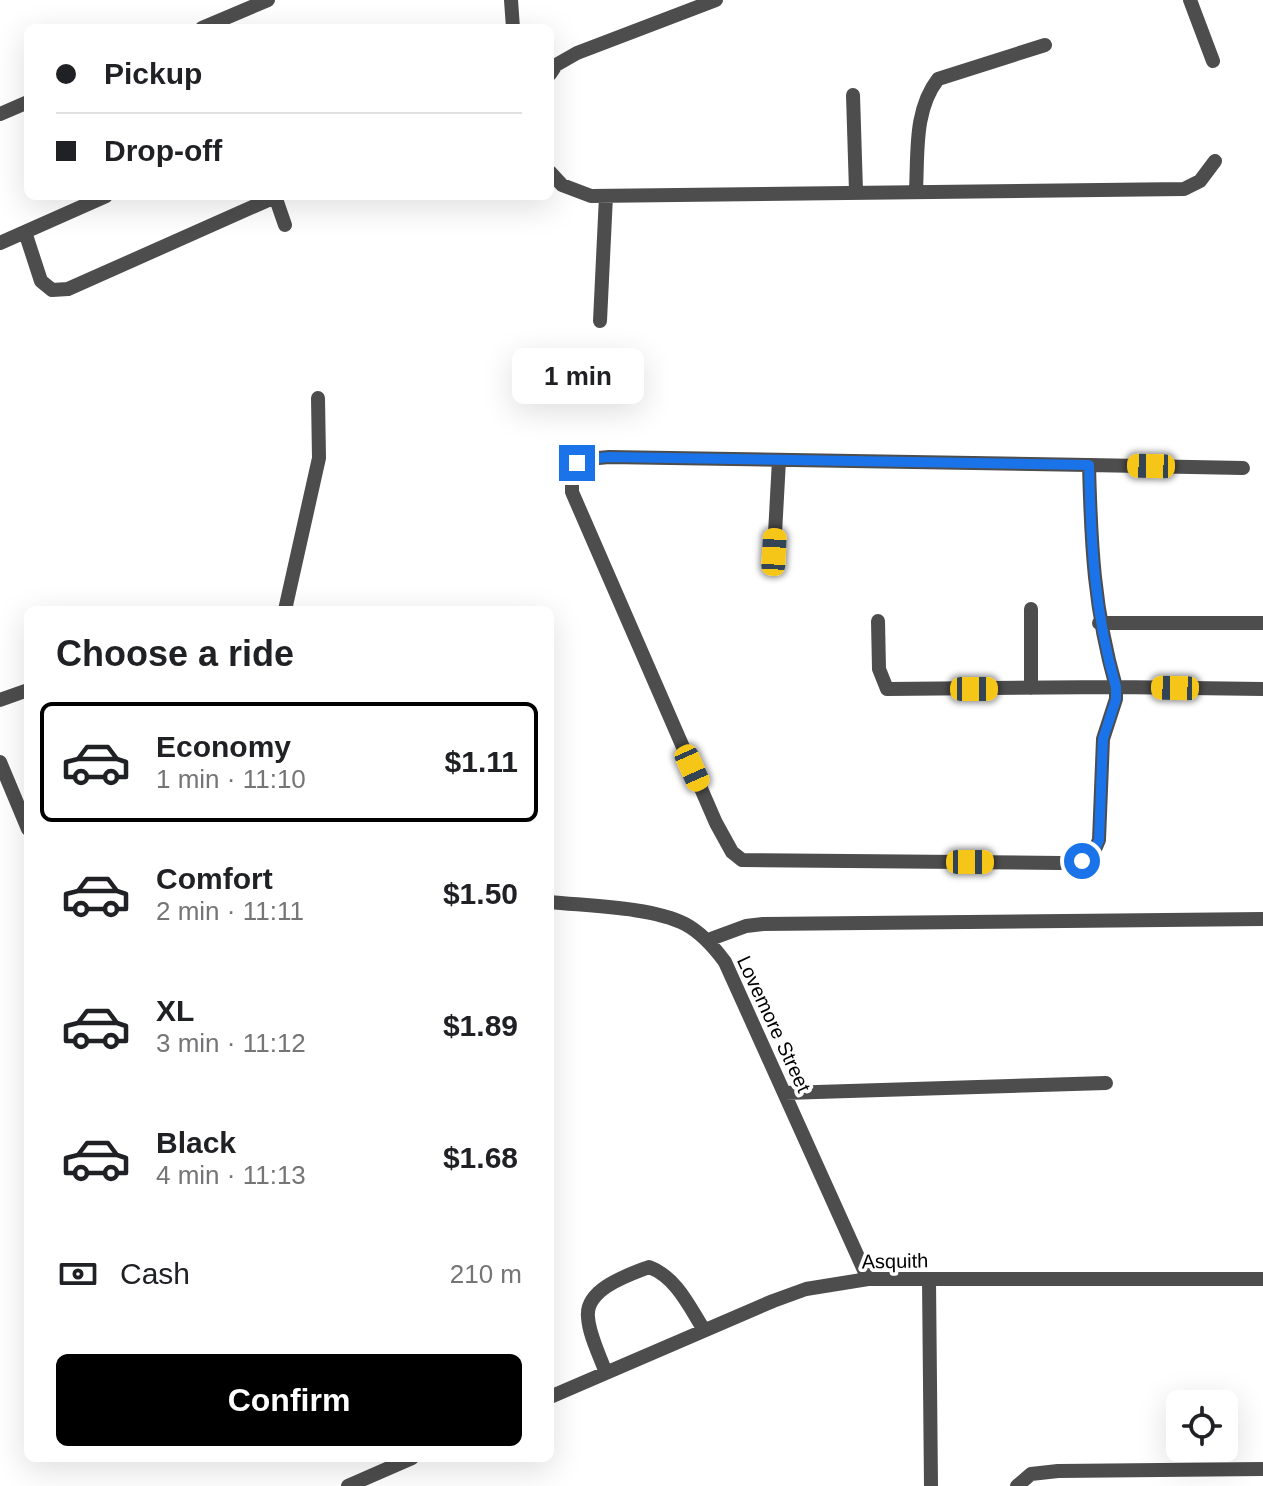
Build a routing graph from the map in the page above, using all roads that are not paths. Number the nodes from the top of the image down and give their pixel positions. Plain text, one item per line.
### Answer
1 (268, 0) edge
2 (511, 0) edge
3 (716, 0) edge
4 (1190, 0) edge
5 (211, 24) edge
6 (513, 24) edge
7 (1045, 45) dead end
8 (1213, 61) dead end
9 (554, 68) edge
10 (853, 95) dead end
11 (24, 104) edge
12 (0, 114) edge
13 (1215, 161) dead end
14 (554, 178) edge
15 (916, 190) junction
16 (856, 191) junction
17 (606, 196) junction
18 (97, 200) edge
19 (268, 200) edge
20 (276, 200) edge
21 (285, 225) dead end
22 (25, 232) junction
23 (0, 243) edge
24 (600, 321) dead end
25 (318, 398) dead end
26 (779, 460) junction
27 (1089, 465) junction
28 (1243, 468) dead end
29 (774, 552) dead end
30 (286, 606) edge
31 (1031, 609) dead end
32 (878, 621) dead end
33 (1099, 623) junction
34 (1263, 623) edge
35 (1116, 687) junction
36 (1031, 688) junction
37 (1263, 689) edge
38 (24, 691) edge
39 (0, 700) edge
40 (0, 762) edge
41 (24, 819) edge
42 (554, 902) edge
43 (1263, 919) edge
44 (708, 940) junction
45 (1106, 1083) dead end
46 (785, 1093) junction
47 (868, 1279) junction
48 (1263, 1279) edge
49 (929, 1280) junction
50 (704, 1330) junction
51 (606, 1373) junction
52 (554, 1395) edge
53 (403, 1462) edge
54 (1263, 1469) edge
55 (348, 1486) edge
56 (931, 1486) edge
57 (1017, 1486) edge

1 - 5 street
2 - 6 street
3 - 9 street
4 - 8 street
7 - 15 street
10 - 16 street
11 - 12 street
13 - 15 street
14 - 17 street
15 - 16 street
16 - 17 street
17 - 24 street
18 - 22 street
19 - 22 street
20 - 21 street
22 - 23 street
25 - 30 street
26 - 27 street
26 - 29 street
26 - 35 street
27 - 28 street
27 - 33 street
31 - 36 street
32 - 36 street
33 - 34 street
33 - 35 street
35 - 36 street
35 - 37 street
38 - 39 street
40 - 41 street
42 - 44 street, Lovemore Street
43 - 44 street
44 - 46 street, Lovemore Street
45 - 46 street
46 - 47 street, Lovemore Street
47 - 49 street, Asquith
47 - 50 street, Asquith
48 - 49 street, Asquith
49 - 56 street
50 - 51 street, Asquith
50 - 51 street
51 - 52 street, Asquith
53 - 55 street
54 - 57 street

